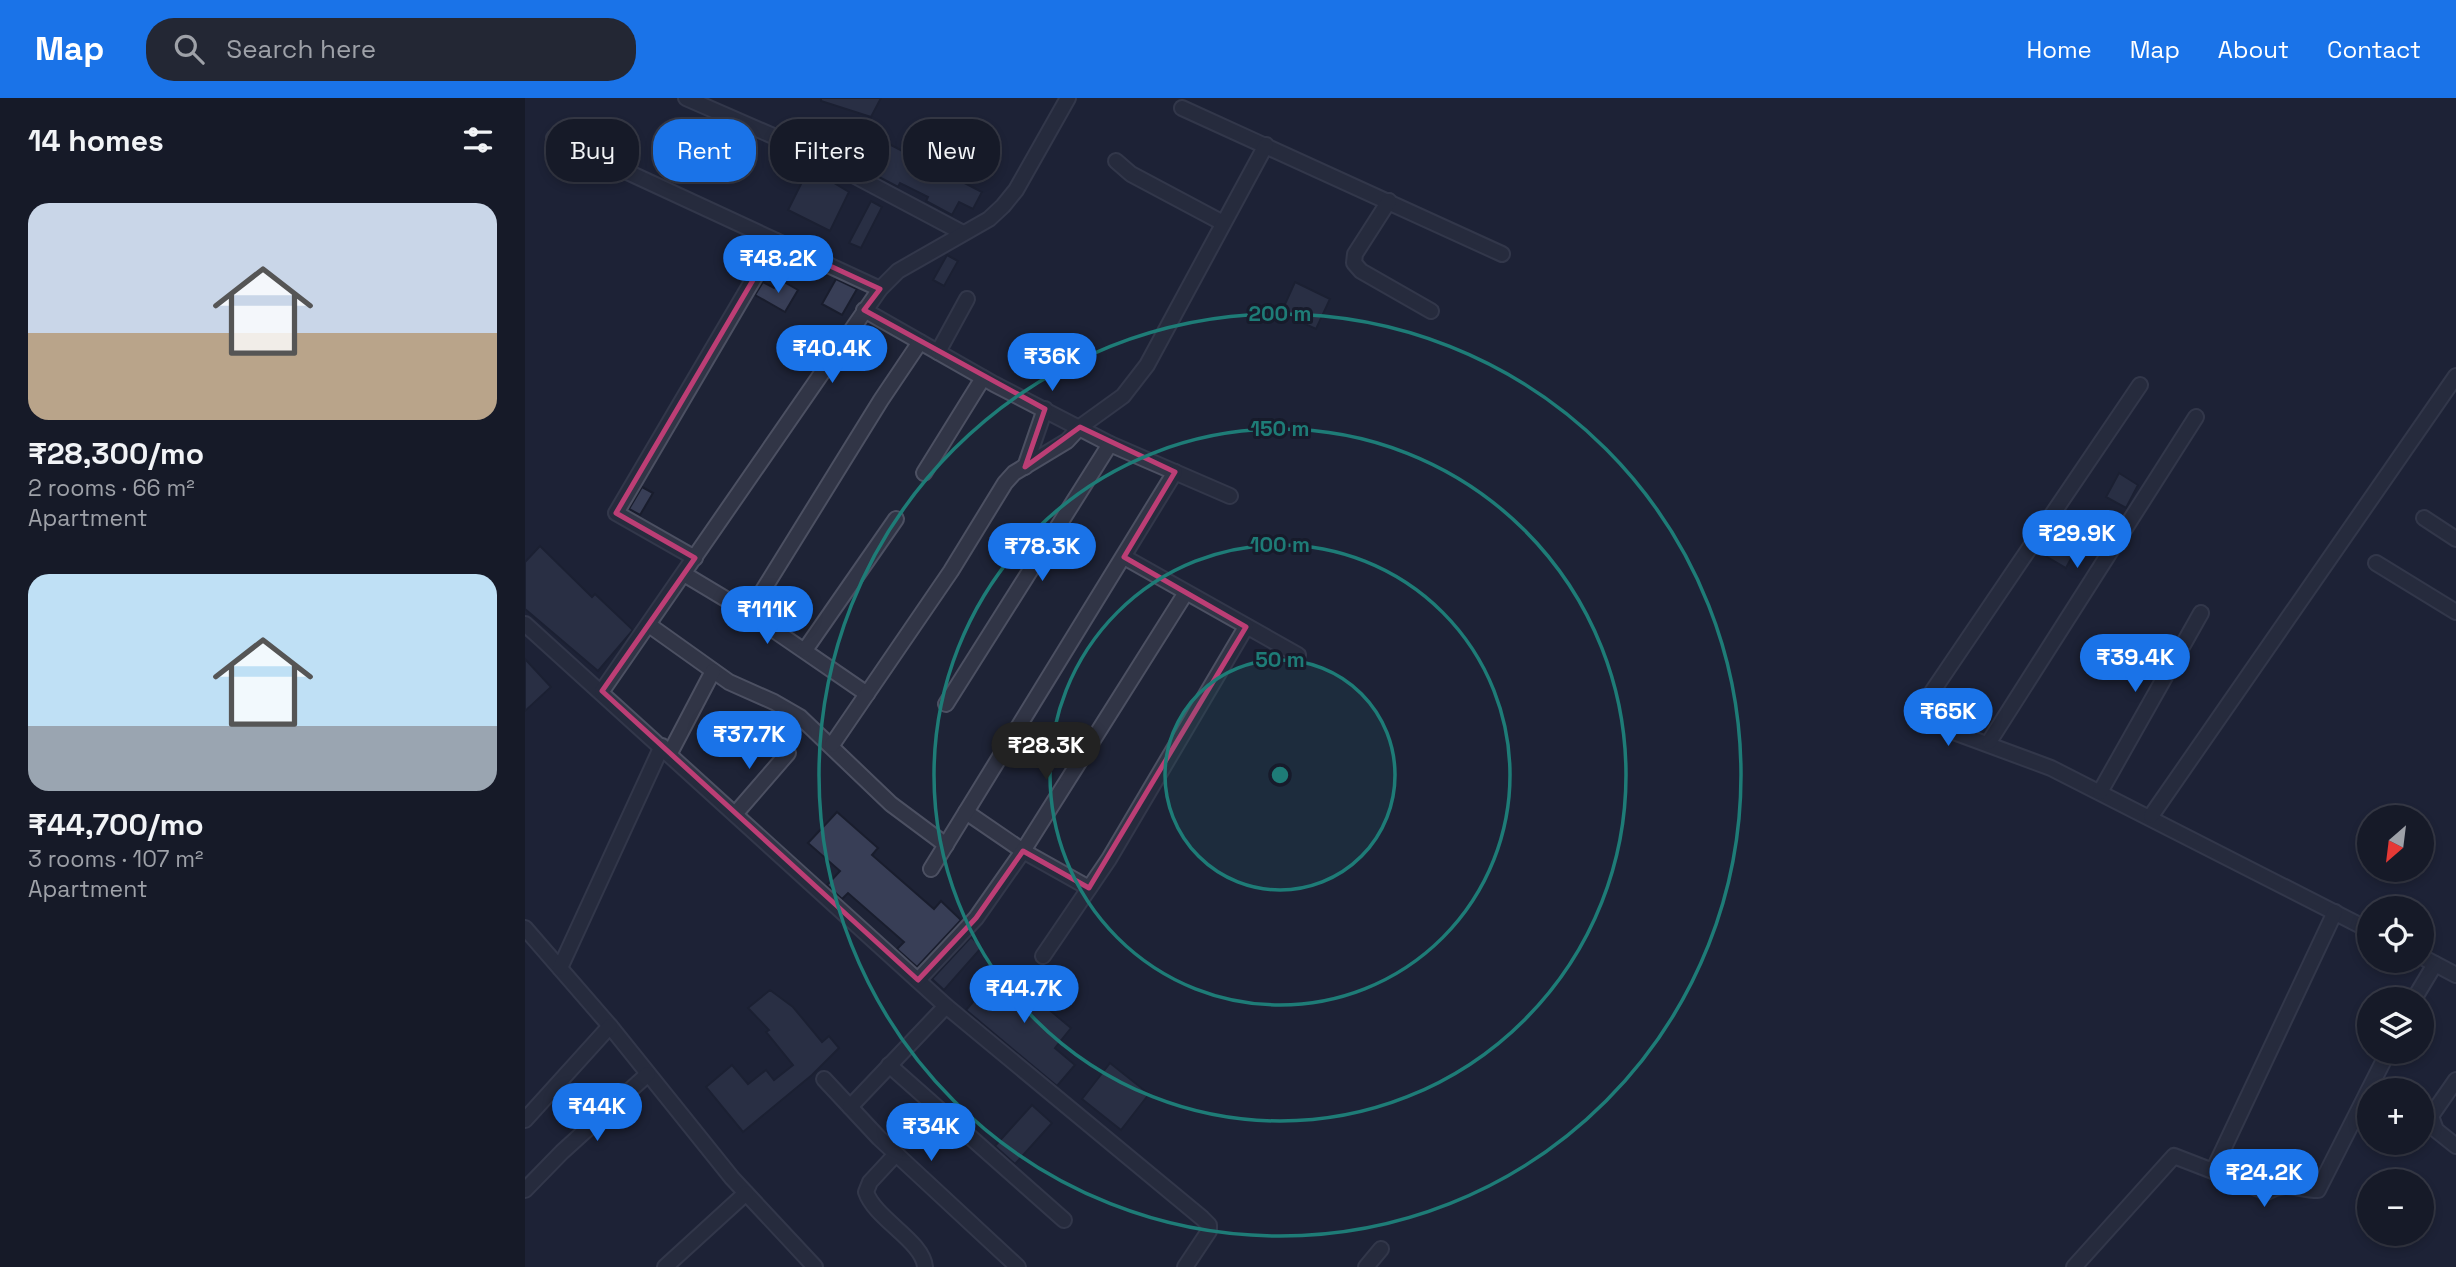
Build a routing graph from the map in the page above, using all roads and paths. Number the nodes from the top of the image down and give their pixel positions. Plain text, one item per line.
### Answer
1 (686, 98) edge
2 (1068, 98) edge
3 (1182, 108) dead end
4 (1266, 145) junction
5 (1116, 161) dead end
6 (639, 177) edge
7 (1389, 201) junction
8 (1223, 223) junction
9 (961, 232) junction
10 (776, 241) junction
11 (1502, 254) dead end
12 (880, 289) junction
13 (967, 299) dead end
14 (864, 310) junction
15 (1431, 311) dead end
16 (920, 342) junction
17 (938, 352) junction
18 (2456, 376) edge
19 (983, 378) junction
20 (2140, 385) dead end
21 (1045, 409) junction
22 (2196, 417) dead end
23 (1080, 427) junction
24 (1110, 444) junction
25 (1025, 467) junction
26 (1175, 472) junction
27 (924, 473) dead end
28 (1230, 496) dead end
29 (2424, 518) dead end
30 (896, 519) dead end
31 (2456, 539) edge
32 (1124, 556) junction
33 (695, 558) junction
34 (2375, 563) dead end
35 (684, 574) junction
36 (1185, 594) junction
37 (2456, 612) edge
38 (749, 613) junction
39 (2201, 613) dead end
40 (525, 624) edge
41 (649, 625) junction
42 (1246, 627) junction
43 (805, 650) junction
44 (1298, 655) dead end
45 (713, 671) junction
46 (602, 691) junction
47 (867, 694) junction
48 (946, 704) dead end
49 (1989, 743) junction
50 (832, 745) junction
51 (666, 750) junction
52 (789, 753) dead end
53 (2100, 792) junction
54 (966, 812) junction
55 (736, 813) junction
56 (2151, 816) junction
57 (946, 845) junction
58 (1023, 852) junction
59 (931, 869) dead end
60 (1089, 888) junction
61 (2335, 912) junction
62 (2357, 924) edge
63 (527, 934) edge
64 (1042, 956) dead end
65 (2434, 963) edge
66 (560, 968) junction
67 (2454, 971) edge
68 (918, 980) junction
69 (946, 1006) junction
70 (610, 1026) junction
71 (2382, 1064) edge
72 (889, 1065) junction
73 (648, 1074) junction
74 (824, 1079) dead end
75 (2456, 1080) edge
76 (850, 1107) junction
77 (525, 1120) edge
78 (2456, 1146) edge
79 (896, 1154) junction
80 (2213, 1171) junction
81 (525, 1190) edge
82 (746, 1193) junction
83 (1064, 1220) dead end
84 (1381, 1249) dead end
85 (665, 1267) edge
86 (815, 1267) edge
87 (925, 1267) edge
88 (1018, 1267) edge
89 (1185, 1267) edge
90 (1366, 1267) edge
91 (2074, 1267) edge

1 - 9 street
2 - 9 street
3 - 4 street
4 - 7 street
4 - 8 street
5 - 8 street
6 - 10 street
7 - 11 street
7 - 15 street
8 - 23 street
9 - 12 street
10 - 12 street
10 - 33 street
12 - 14 street
13 - 17 street
14 - 16 street
14 - 33 street
16 - 17 street
16 - 38 street
17 - 19 street
18 - 56 street
19 - 21 street
19 - 27 street
20 - 49 street
21 - 23 street
21 - 25 street
22 - 49 street
23 - 24 street
23 - 25 street
24 - 26 street
24 - 48 street
25 - 47 street
26 - 28 street
26 - 32 street
29 - 31 street
30 - 43 street
32 - 36 street
32 - 54 street
33 - 35 street
34 - 37 street
35 - 38 street
35 - 41 street
36 - 42 street
36 - 58 street
38 - 43 street
39 - 53 street
40 - 46 street
41 - 45 street
41 - 46 street
42 - 44 street
42 - 60 street
43 - 47 street
45 - 50 street
45 - 51 street
46 - 51 street
47 - 50 street
49 - 53 street
50 - 57 street
51 - 55 street
51 - 66 street
52 - 55 street
53 - 56 street
54 - 57 street
54 - 58 street
55 - 68 street
56 - 61 street
57 - 59 street
58 - 60 street
58 - 68 street
60 - 64 street
61 - 62 street
61 - 80 street
63 - 66 street
65 - 67 street
66 - 70 street
68 - 69 street
69 - 72 street
69 - 89 street
70 - 73 street
70 - 77 street
71 - 80 street
72 - 76 street
72 - 83 street
73 - 81 street
73 - 82 street
74 - 76 street
75 - 78 street
76 - 79 street
79 - 87 street
79 - 88 street
80 - 91 street
82 - 85 street
82 - 86 street
84 - 90 street

